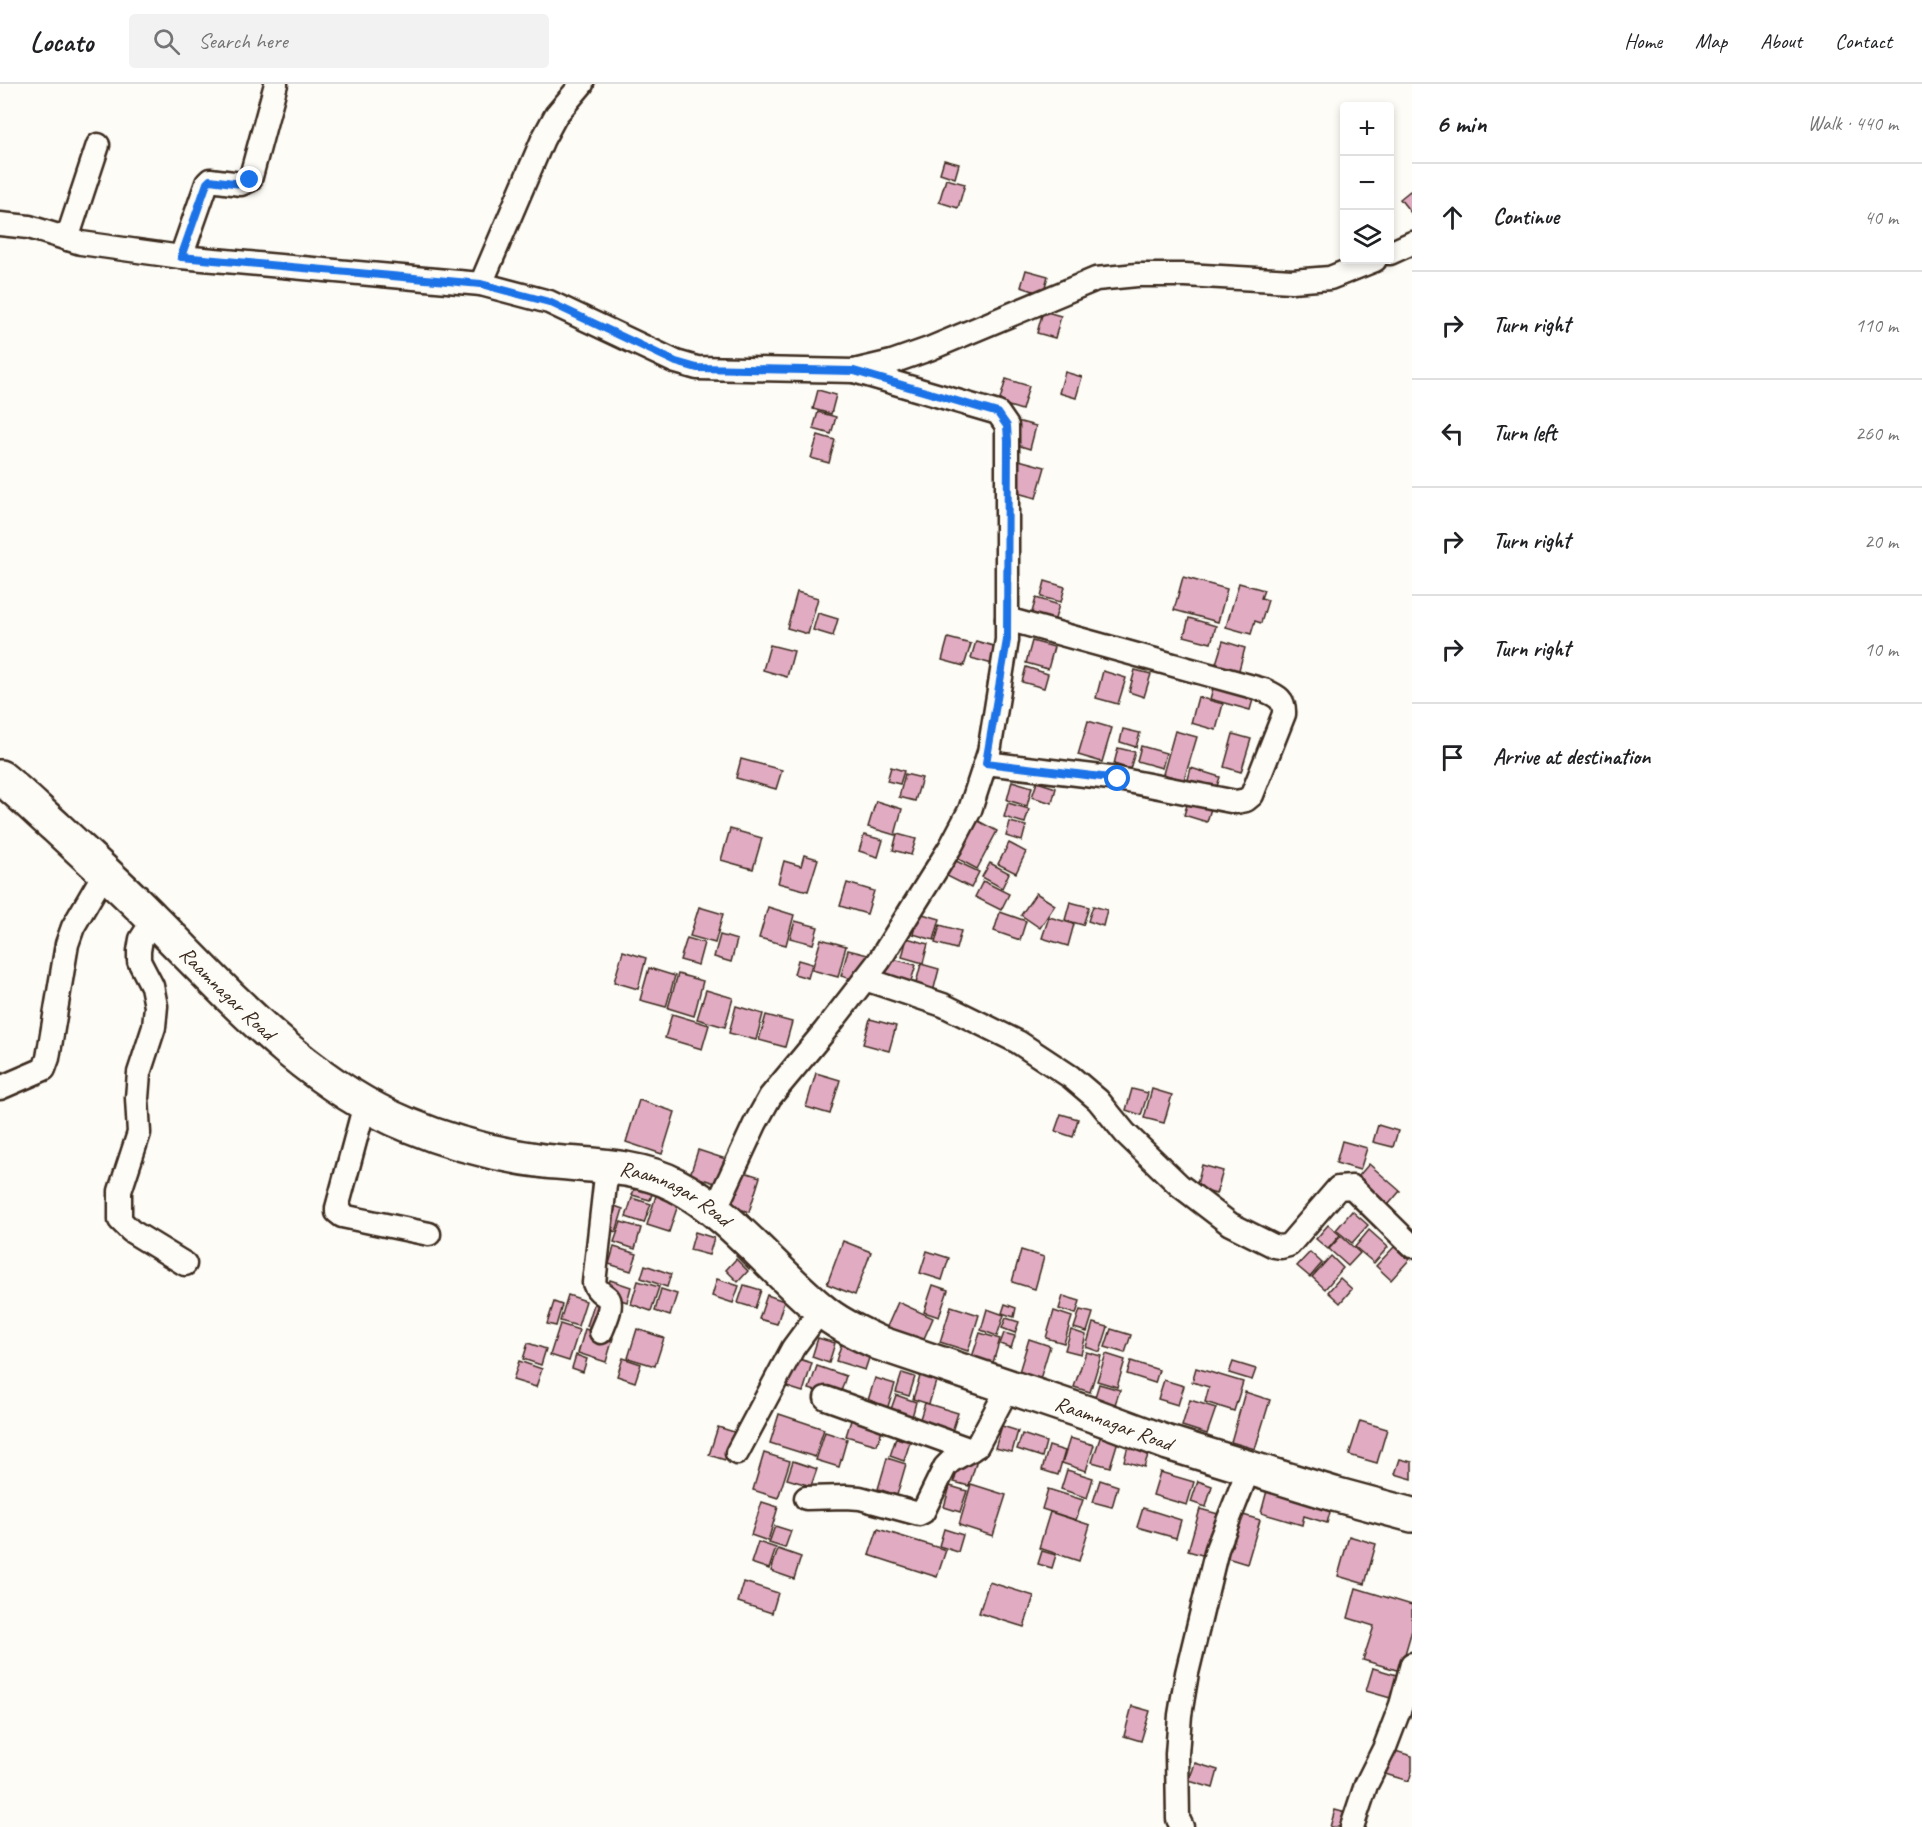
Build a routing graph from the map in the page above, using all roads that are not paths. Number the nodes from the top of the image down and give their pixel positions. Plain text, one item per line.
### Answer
1 (276, 84) edge
2 (582, 84) edge
3 (98, 145) dead end
4 (0, 224) edge
5 (67, 239) junction
6 (1412, 243) edge
7 (1394, 251) edge
8 (181, 257) junction
9 (1365, 264) edge
10 (481, 284) junction
11 (854, 371) junction
12 (1007, 619) junction
13 (986, 763) junction
14 (2, 783) edge
15 (105, 872) junction
16 (154, 919) junction
17 (865, 979) junction
18 (0, 1089) edge
19 (365, 1104) junction
20 (607, 1167) junction
21 (715, 1210) junction
22 (429, 1234) dead end
23 (1412, 1246) edge
24 (185, 1264) dead end
25 (820, 1310) junction
26 (602, 1332) dead end
27 (1008, 1388) junction
28 (826, 1398) dead end
29 (971, 1450) junction
30 (737, 1453) dead end
31 (1249, 1468) junction
32 (806, 1498) dead end
33 (1412, 1515) edge
34 (1412, 1664) edge
35 (1404, 1720) edge
36 (1182, 1827) edge
37 (1352, 1827) edge

1 - 8 street
2 - 10 street
3 - 5 street
4 - 5 street
5 - 8 street
6 - 7 street
8 - 10 street
9 - 11 street
10 - 11 street
11 - 12 street
12 - 13 street
12 - 13 street
13 - 17 street
14 - 15 highway, Raamnagar Road
15 - 16 highway, Raamnagar Road
15 - 18 street
16 - 19 highway, Raamnagar Road
16 - 24 street
17 - 21 street
17 - 23 street
19 - 20 highway, Raamnagar Road
19 - 22 street
20 - 21 highway, Raamnagar Road
20 - 26 street
21 - 25 highway, Raamnagar Road
25 - 27 highway, Raamnagar Road
25 - 30 street
27 - 29 street
27 - 31 highway, Raamnagar Road
28 - 29 street
29 - 32 street
31 - 33 highway, Raamnagar Road
31 - 36 street
34 - 35 street
35 - 37 street

